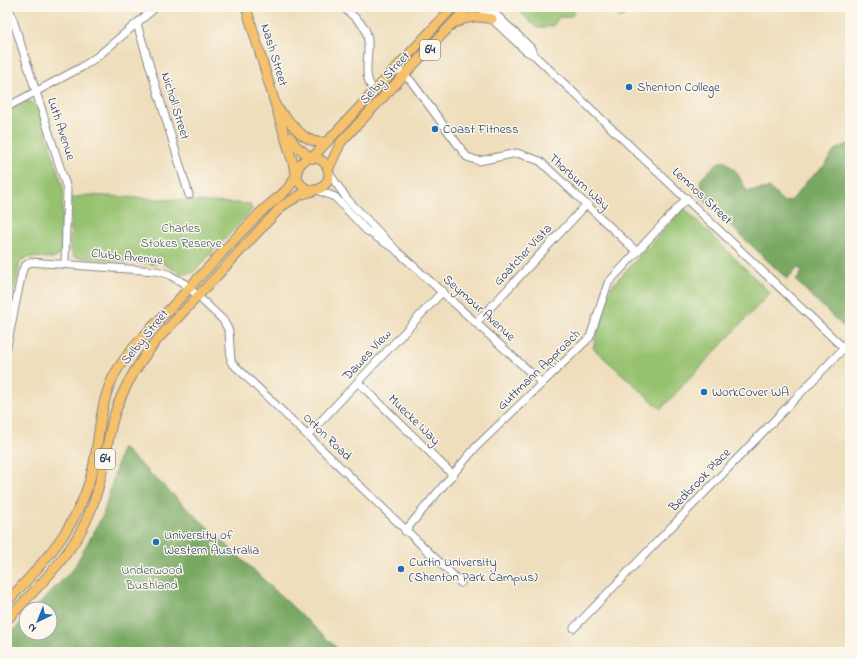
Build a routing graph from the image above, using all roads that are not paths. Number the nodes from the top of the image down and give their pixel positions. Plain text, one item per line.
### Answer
1 (10, 7) edge
2 (156, 7) edge
3 (343, 7) edge
4 (453, 7) edge
5 (468, 7) edge
6 (479, 7) edge
7 (488, 7) edge
8 (247, 8) edge
9 (492, 19) junction
10 (137, 24) junction
11 (454, 24) junction
12 (536, 56) junction
13 (396, 67) junction
14 (405, 75) junction
15 (374, 90) junction
16 (36, 91) junction
17 (7, 107) edge
18 (277, 108) junction
19 (328, 141) junction
20 (311, 158) junction
21 (328, 172) junction
22 (296, 173) junction
23 (315, 190) junction
24 (189, 196) dead end
25 (687, 198) junction
26 (587, 204) junction
27 (398, 252) junction
28 (637, 252) junction
29 (65, 263) junction
30 (189, 287) junction
31 (443, 291) junction
32 (198, 296) junction
33 (477, 322) junction
34 (7, 346) edge
35 (844, 348) junction
36 (850, 354) edge
37 (119, 368) junction
38 (132, 374) junction
39 (358, 382) junction
40 (542, 383) junction
41 (308, 435) junction
42 (453, 475) junction
43 (405, 531) junction
44 (461, 583) dead end
45 (7, 602) edge
46 (7, 620) edge
47 (574, 628) dead end

1 - 16 street, Luth Avenue
2 - 10 street
3 - 15 street
4 - 13 main road, Selby Street / 64
5 - 11 main road, Selby Street / 64
6 - 9 street, Lemnos Street
7 - 12 street, Lemnos Street
8 - 18 main road, Nash Street
9 - 11 main road
9 - 12 street, Lemnos Street
10 - 16 street
10 - 24 street, Nicholl Street
11 - 14 main road, Selby Street / 64
12 - 25 street, Lemnos Street
13 - 14 street, Thorburn Way
13 - 15 main road, Selby Street / 64
14 - 21 main road, Selby Street
14 - 26 street, Thorburn Way
15 - 19 main road, Selby Street
16 - 17 street
16 - 29 street, Luth Avenue
18 - 19 main road
18 - 20 main road, Nash Street
18 - 22 main road, Nash Street
19 - 20 main road, Selby Street
20 - 21 main road
20 - 22 main road, 64
21 - 23 main road
21 - 27 street, Seymour Avenue
22 - 23 main road
22 - 30 main road, Selby Street / 64
23 - 27 street, Seymour Avenue
23 - 32 main road, Selby Street / 64
25 - 28 street, Guttmann Approach
25 - 35 street, Lemnos Street
26 - 28 street, Thorburn Way
26 - 33 street, Goatcher Vista
27 - 31 street, Seymour Avenue
28 - 40 street, Guttmann Approach
29 - 30 street, Clubb Avenue
29 - 34 street, Clubb Avenue
30 - 32 street, Clubb Avenue
30 - 37 main road, Selby Street / 64
31 - 33 street, Seymour Avenue
31 - 39 street, Dawes View
32 - 38 main road, Selby Street / 64
32 - 41 street, Orton Road
33 - 40 street, Seymour Avenue
35 - 36 street, Lemnos Street
35 - 47 street, Bedbrook Place
37 - 38 main road
37 - 45 main road, Selby Street / 64
38 - 46 main road, Selby Street / 64
39 - 41 street, Dawes View
39 - 42 street, Muecke Way
40 - 42 street, Guttmann Approach
41 - 43 street, Orton Road
42 - 43 street, Guttmann Approach
43 - 44 street, Orton Road

